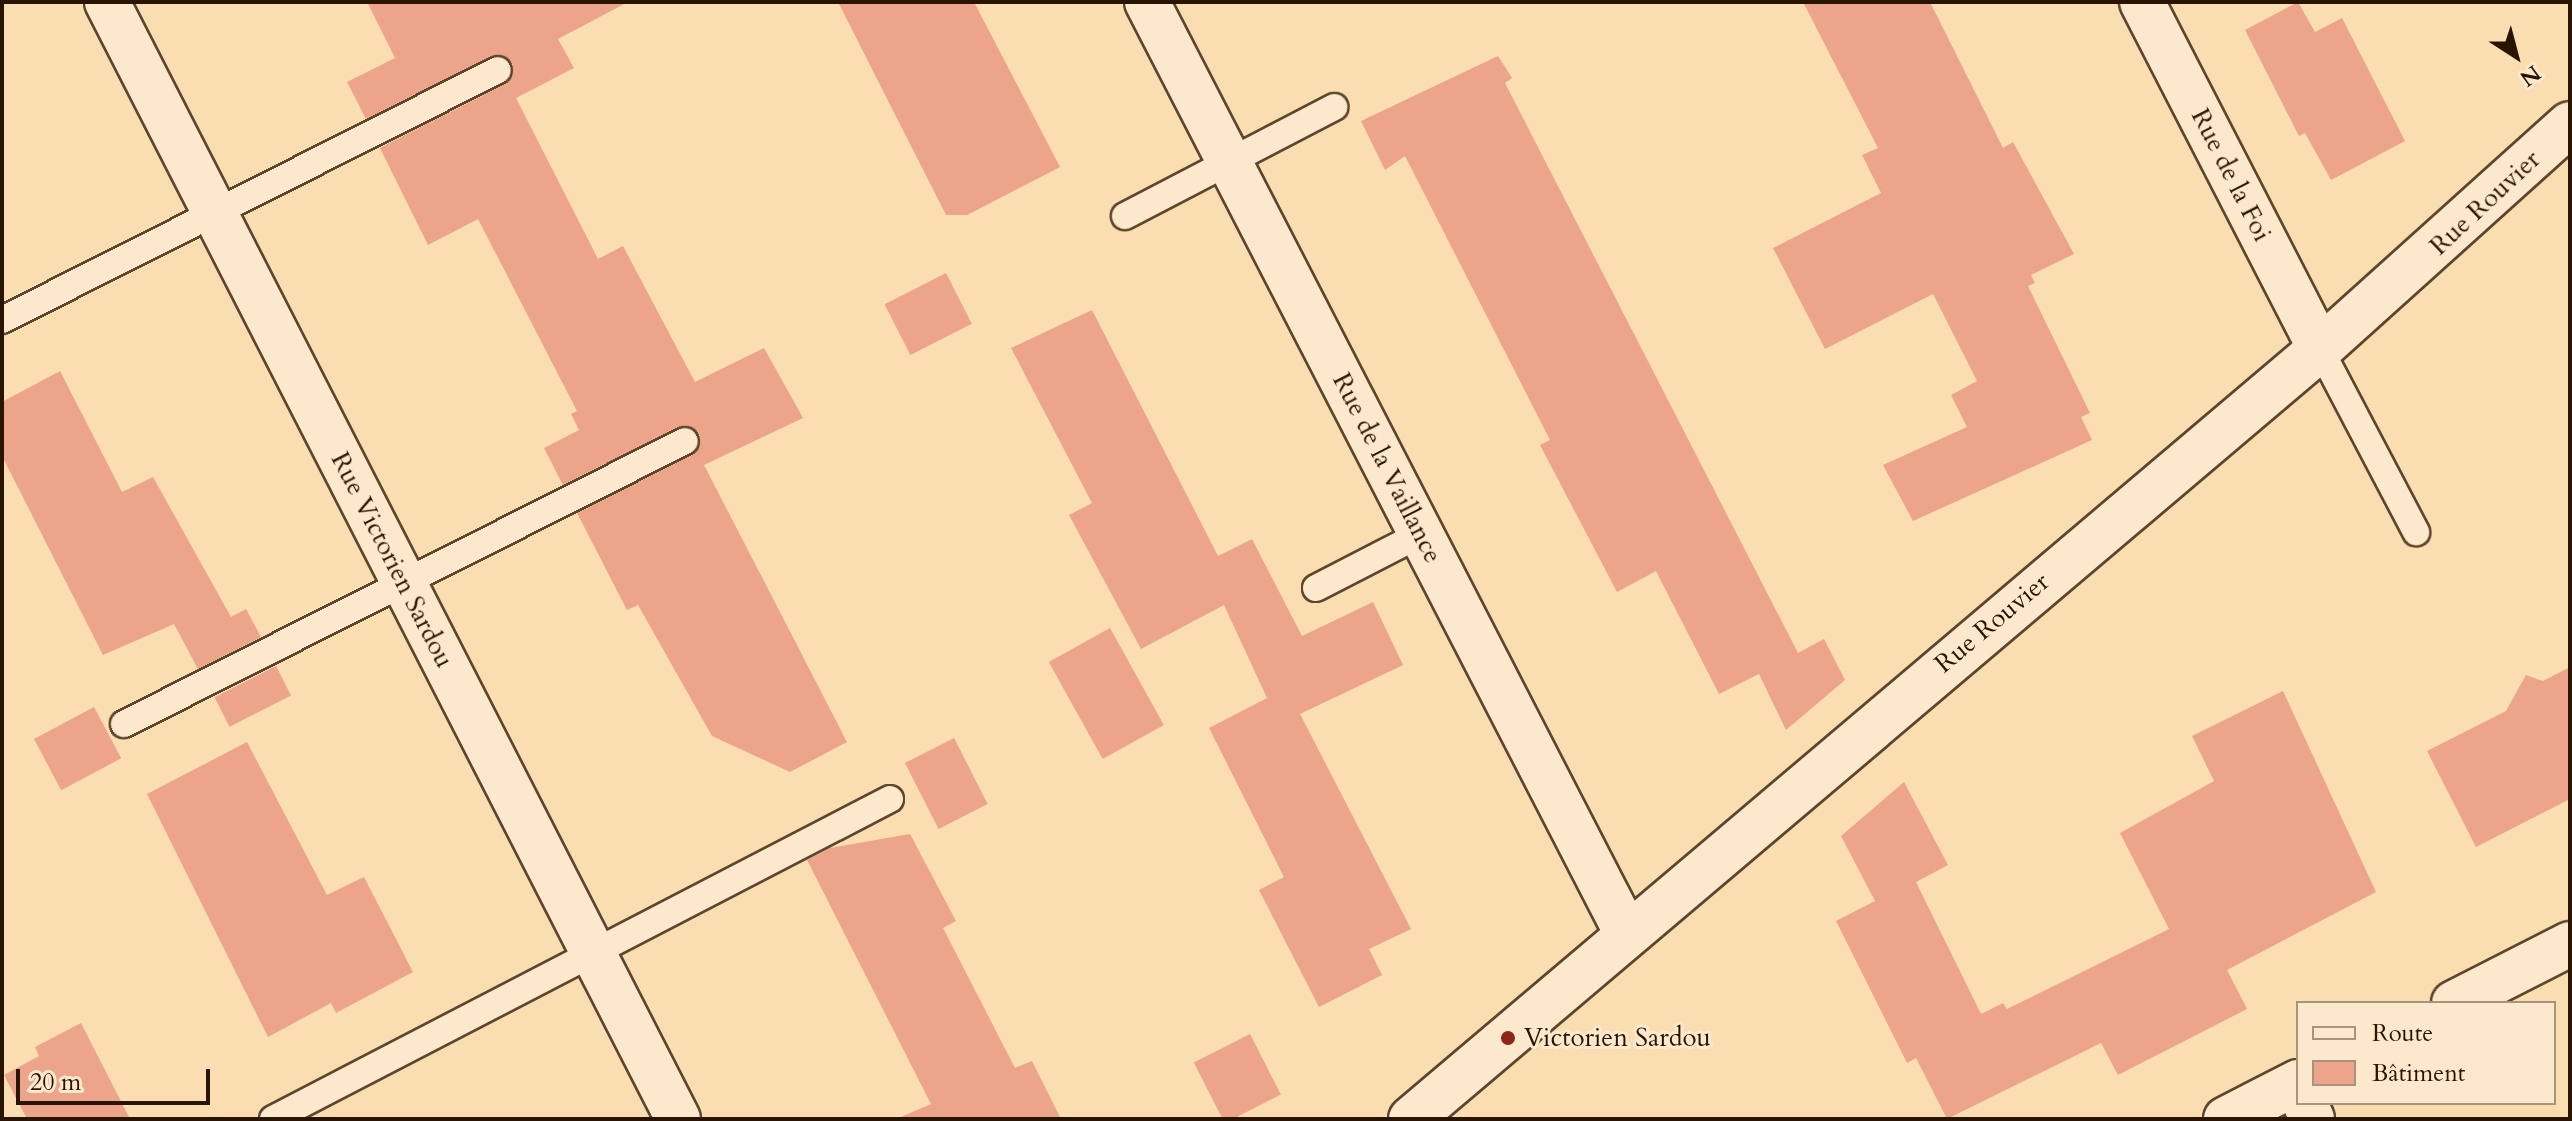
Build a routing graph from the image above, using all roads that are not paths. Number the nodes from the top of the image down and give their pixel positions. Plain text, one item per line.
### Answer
1 (107, 2) edge
2 (1147, 2) edge
3 (2142, 2) edge
4 (498, 70) dead end
5 (1334, 107) dead end
6 (2570, 124) edge
7 (1229, 162) junction
8 (215, 213) junction
9 (1125, 216) dead end
10 (2, 320) edge
11 (2320, 349) junction
12 (685, 441) dead end
13 (2416, 532) dead end
14 (1421, 534) junction
15 (404, 582) junction
16 (1316, 588) dead end
17 (124, 724) dead end
18 (890, 799) dead end
19 (1627, 934) junction
20 (2570, 944) edge
21 (591, 952) junction
22 (2458, 1001) edge
23 (2296, 1098) edge
24 (273, 1119) edge
25 (678, 1119) edge
26 (1411, 1119) edge
27 (2226, 1119) edge

1 - 8 street, Rue Victorien Sardou
2 - 7 street, Rue de la Vaillance
3 - 11 street, Rue de la Foi
4 - 8 lane
5 - 7 lane
6 - 11 street, Rue Rouvier
7 - 9 lane
7 - 14 street, Rue de la Vaillance
8 - 10 lane
8 - 15 street, Rue Victorien Sardou
11 - 13 lane
11 - 19 street, Rue Rouvier
12 - 15 lane
14 - 16 lane
14 - 19 street, Rue de la Vaillance
15 - 17 lane
15 - 21 street, Rue Victorien Sardou
18 - 21 lane
19 - 26 street, Rue Rouvier
20 - 22 street
21 - 24 lane
21 - 25 street, Rue Victorien Sardou
23 - 27 street

